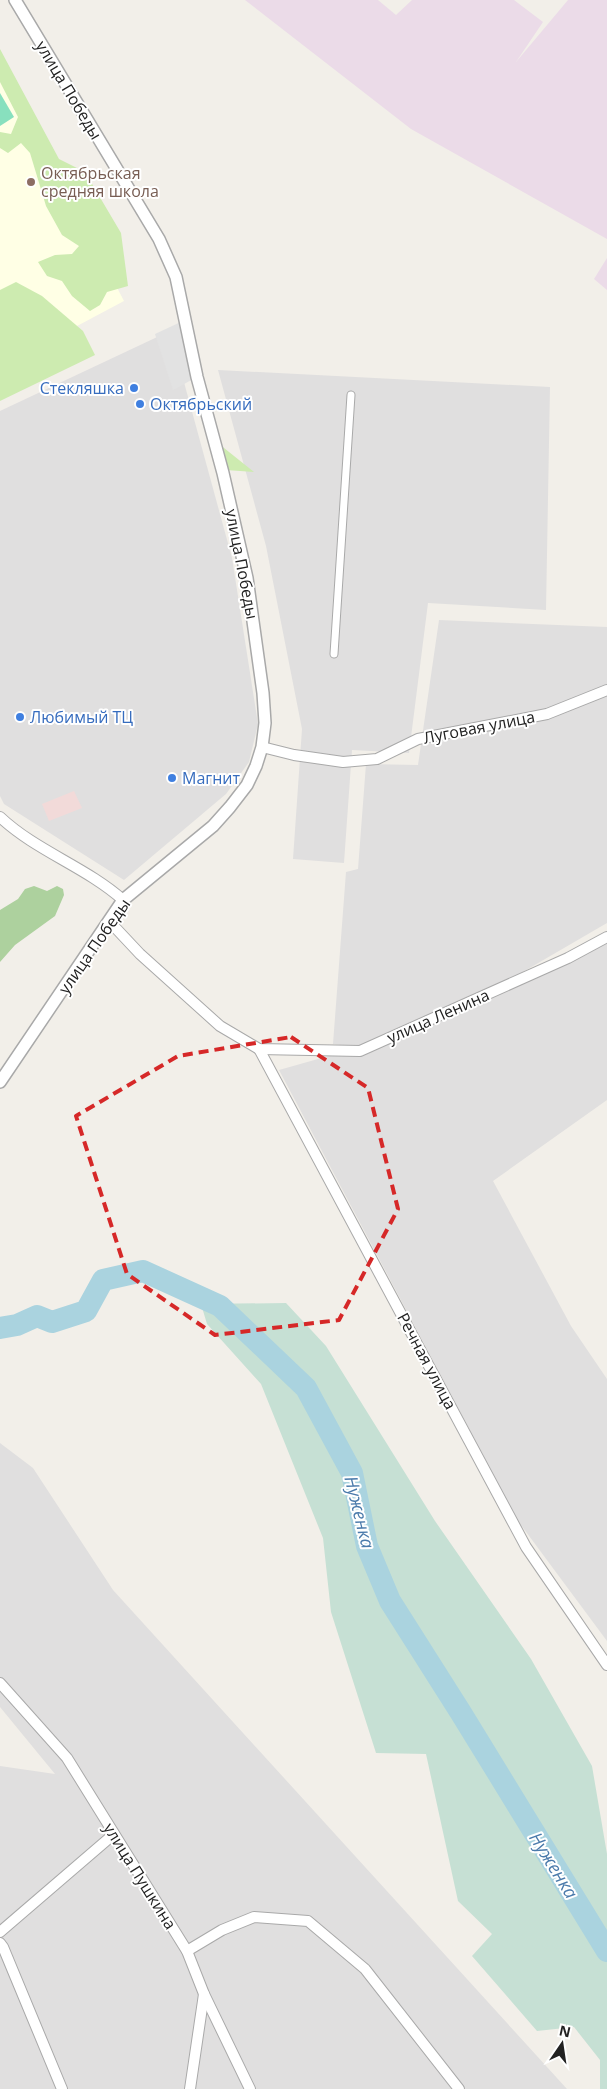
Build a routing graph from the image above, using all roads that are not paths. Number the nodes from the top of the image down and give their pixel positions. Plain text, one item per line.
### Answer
1 (15, 0) edge
2 (351, 396) dead end
3 (334, 654) dead end
4 (607, 690) edge
5 (262, 747) junction
6 (0, 817) edge
7 (123, 900) junction
8 (109, 921) junction
9 (607, 937) edge
10 (260, 1049) junction
11 (0, 1082) edge
12 (607, 1665) edge
13 (0, 1683) edge
14 (114, 1834) junction
15 (0, 1932) edge
16 (0, 1943) edge
17 (187, 1951) junction
18 (204, 1994) junction
19 (62, 2089) edge
20 (190, 2089) edge
21 (250, 2089) edge
22 (459, 2089) edge

1 - 5 street, улица Победы
2 - 3 street
4 - 5 street, Луговая улица
5 - 7 street, улица Победы
6 - 7 street
7 - 8 street, улица Победы
8 - 10 street
8 - 11 street, улица Победы
9 - 10 street, улица Ленина
10 - 12 street, Речная улица
13 - 14 street, улица Пушкина
14 - 15 street
14 - 17 street, улица Пушкина
16 - 19 street
17 - 18 street, улица Пушкина
17 - 22 street
18 - 20 street
18 - 21 street, улица Пушкина

